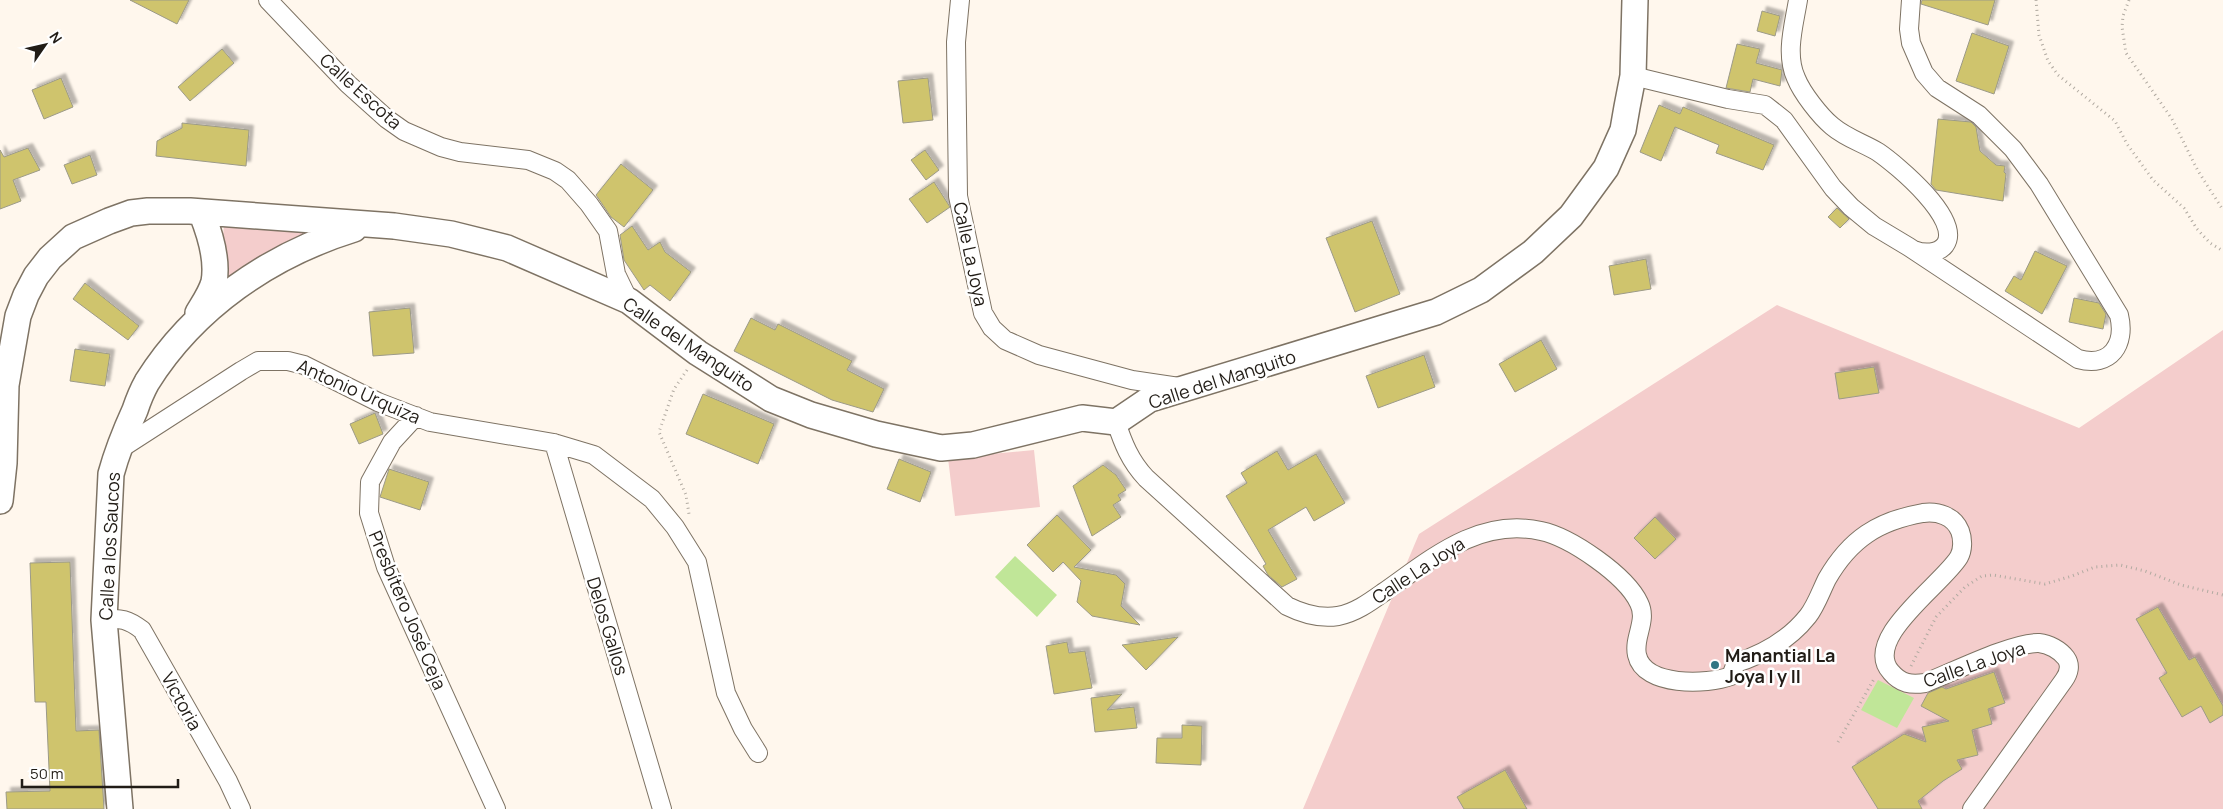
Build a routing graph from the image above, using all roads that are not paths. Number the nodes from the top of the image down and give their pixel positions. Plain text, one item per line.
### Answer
1 (268, 0) edge
2 (960, 0) edge
3 (1635, 0) edge
4 (1798, 0) edge
5 (1911, 0) edge
6 (1633, 76) junction
7 (202, 214) junction
8 (394, 226) junction
9 (1910, 247) junction
10 (629, 301) junction
11 (190, 326) junction
12 (1189, 389) junction
13 (416, 416) junction
14 (1116, 422) junction
15 (554, 443) junction
16 (117, 452) junction
17 (0, 501) edge
18 (104, 620) junction
19 (758, 753) dead end
20 (120, 809) edge
21 (241, 809) edge
22 (496, 809) edge
23 (662, 809) edge
24 (1972, 809) edge

1 - 10 street, Calle Escota
2 - 12 street, Calle La Joya
3 - 6 main road, Calle del Manguito
4 - 9 street
5 - 9 street
6 - 9 street
6 - 12 main road, Calle del Manguito
7 - 8 main road
7 - 11 main road
7 - 17 main road
8 - 10 main road, Calle del Manguito
8 - 11 main road, Calle a los Saucos
10 - 14 main road, Calle del Manguito
11 - 16 main road, Calle a los Saucos
12 - 14 main road, Calle del Manguito
13 - 15 street, Antonio Urquiza
13 - 16 street, Antonio Urquiza
13 - 22 street, Presbítero José Ceja
14 - 24 street, Calle La Joya
15 - 19 street, Antonio Urquiza
15 - 23 street, Delos Gallos
16 - 18 main road, Calle a los Saucos
18 - 20 main road, Calle a los Saucos
18 - 21 street, Victoria

